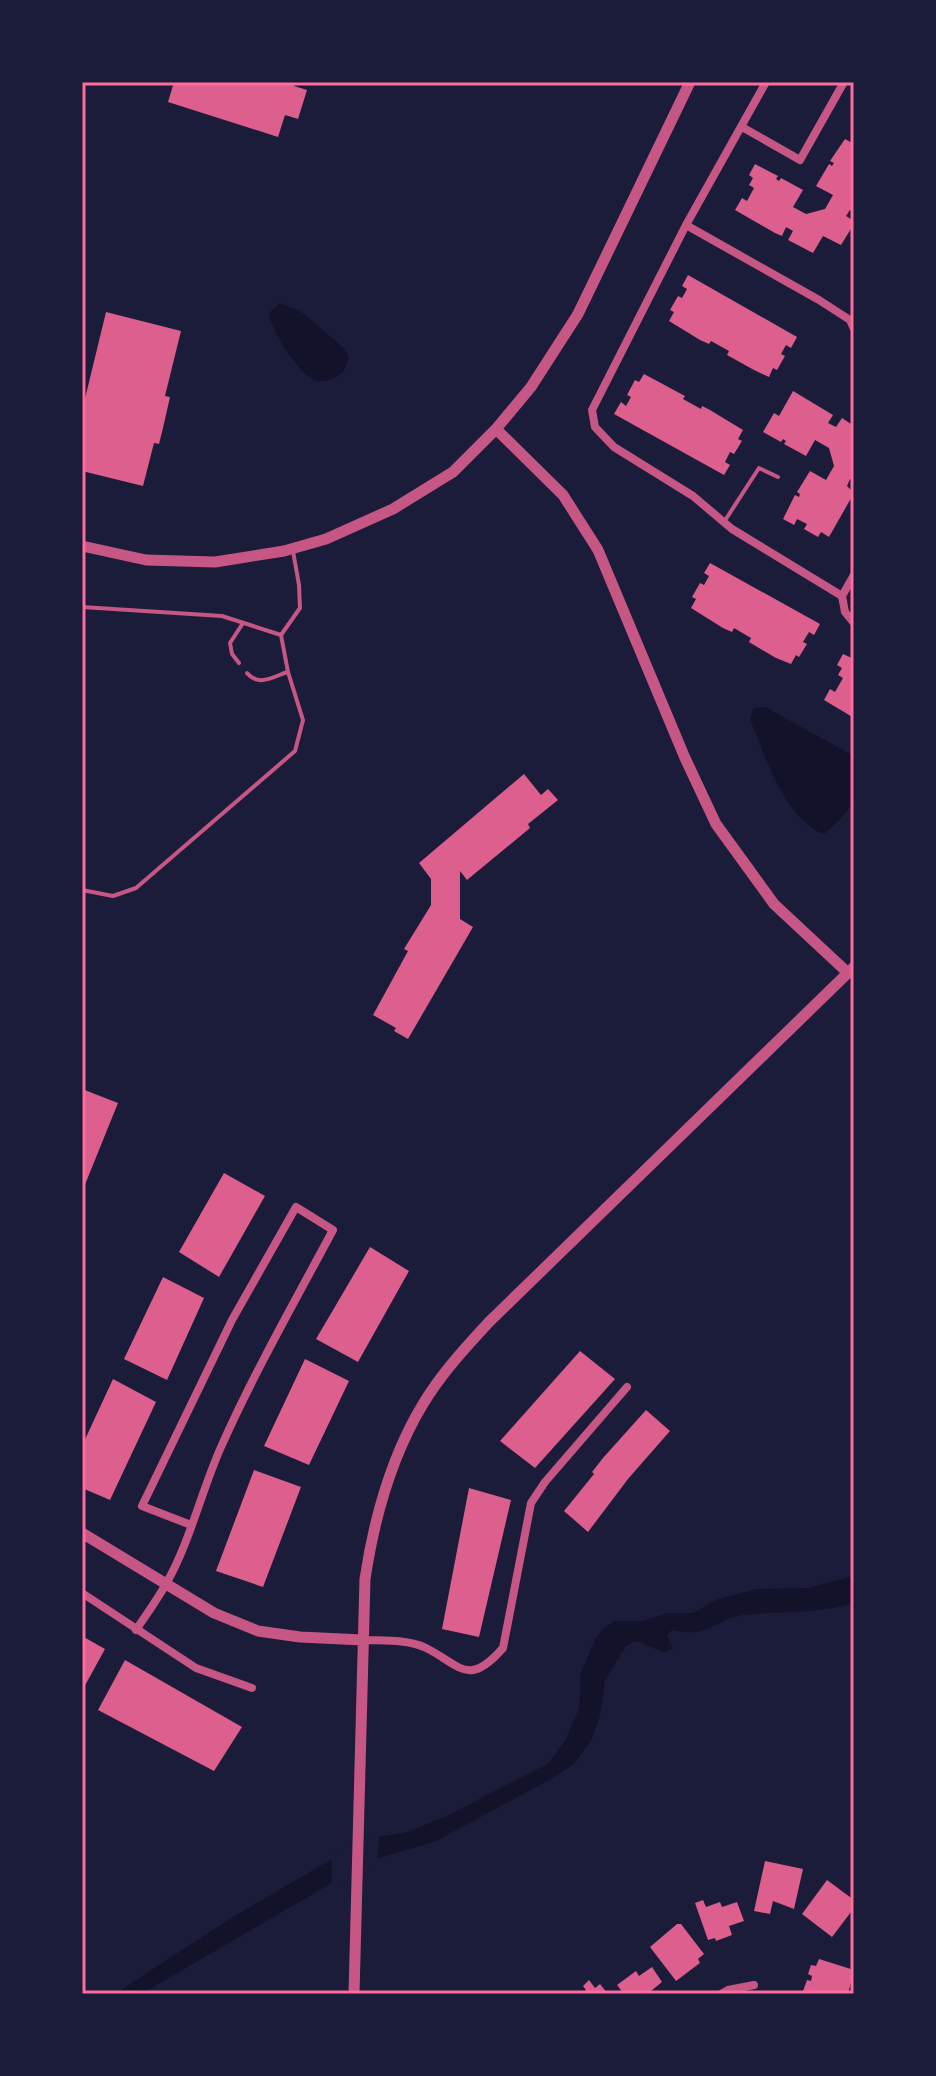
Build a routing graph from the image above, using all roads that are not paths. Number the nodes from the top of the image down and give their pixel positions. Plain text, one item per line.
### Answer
1 (690, 82) edge
2 (766, 82) edge
3 (844, 82) edge
4 (742, 127) junction
5 (686, 225) junction
6 (854, 329) edge
7 (496, 429) junction
8 (778, 477) dead end
9 (724, 522) junction
10 (82, 546) edge
11 (292, 549) junction
12 (854, 575) edge
13 (842, 596) junction
14 (82, 607) edge
15 (243, 623) junction
16 (854, 623) edge
17 (281, 635) junction
18 (239, 663) dead end
19 (288, 672) junction
20 (247, 673) dead end
21 (82, 890) edge
22 (852, 973) edge
23 (627, 1387) dead end
24 (191, 1525) junction
25 (82, 1533) edge
26 (167, 1583) junction
27 (82, 1593) edge
28 (136, 1630) junction
29 (363, 1640) junction
30 (252, 1688) dead end
31 (754, 1985) dead end
32 (354, 1994) edge
33 (721, 1994) edge

1 - 7 street
2 - 4 street
3 - 4 street
4 - 5 street
5 - 6 street
5 - 9 street
7 - 11 street
7 - 22 street
8 - 9 lane
9 - 13 street
10 - 11 street
11 - 17 lane
12 - 13 street
13 - 16 street
14 - 15 lane
15 - 17 lane
15 - 18 lane
17 - 19 lane
19 - 20 lane
19 - 21 lane
22 - 29 street
23 - 29 street
24 - 24 street
24 - 26 street
25 - 26 street
26 - 28 street
26 - 29 street
27 - 28 street
28 - 30 street
29 - 32 street
31 - 33 street

